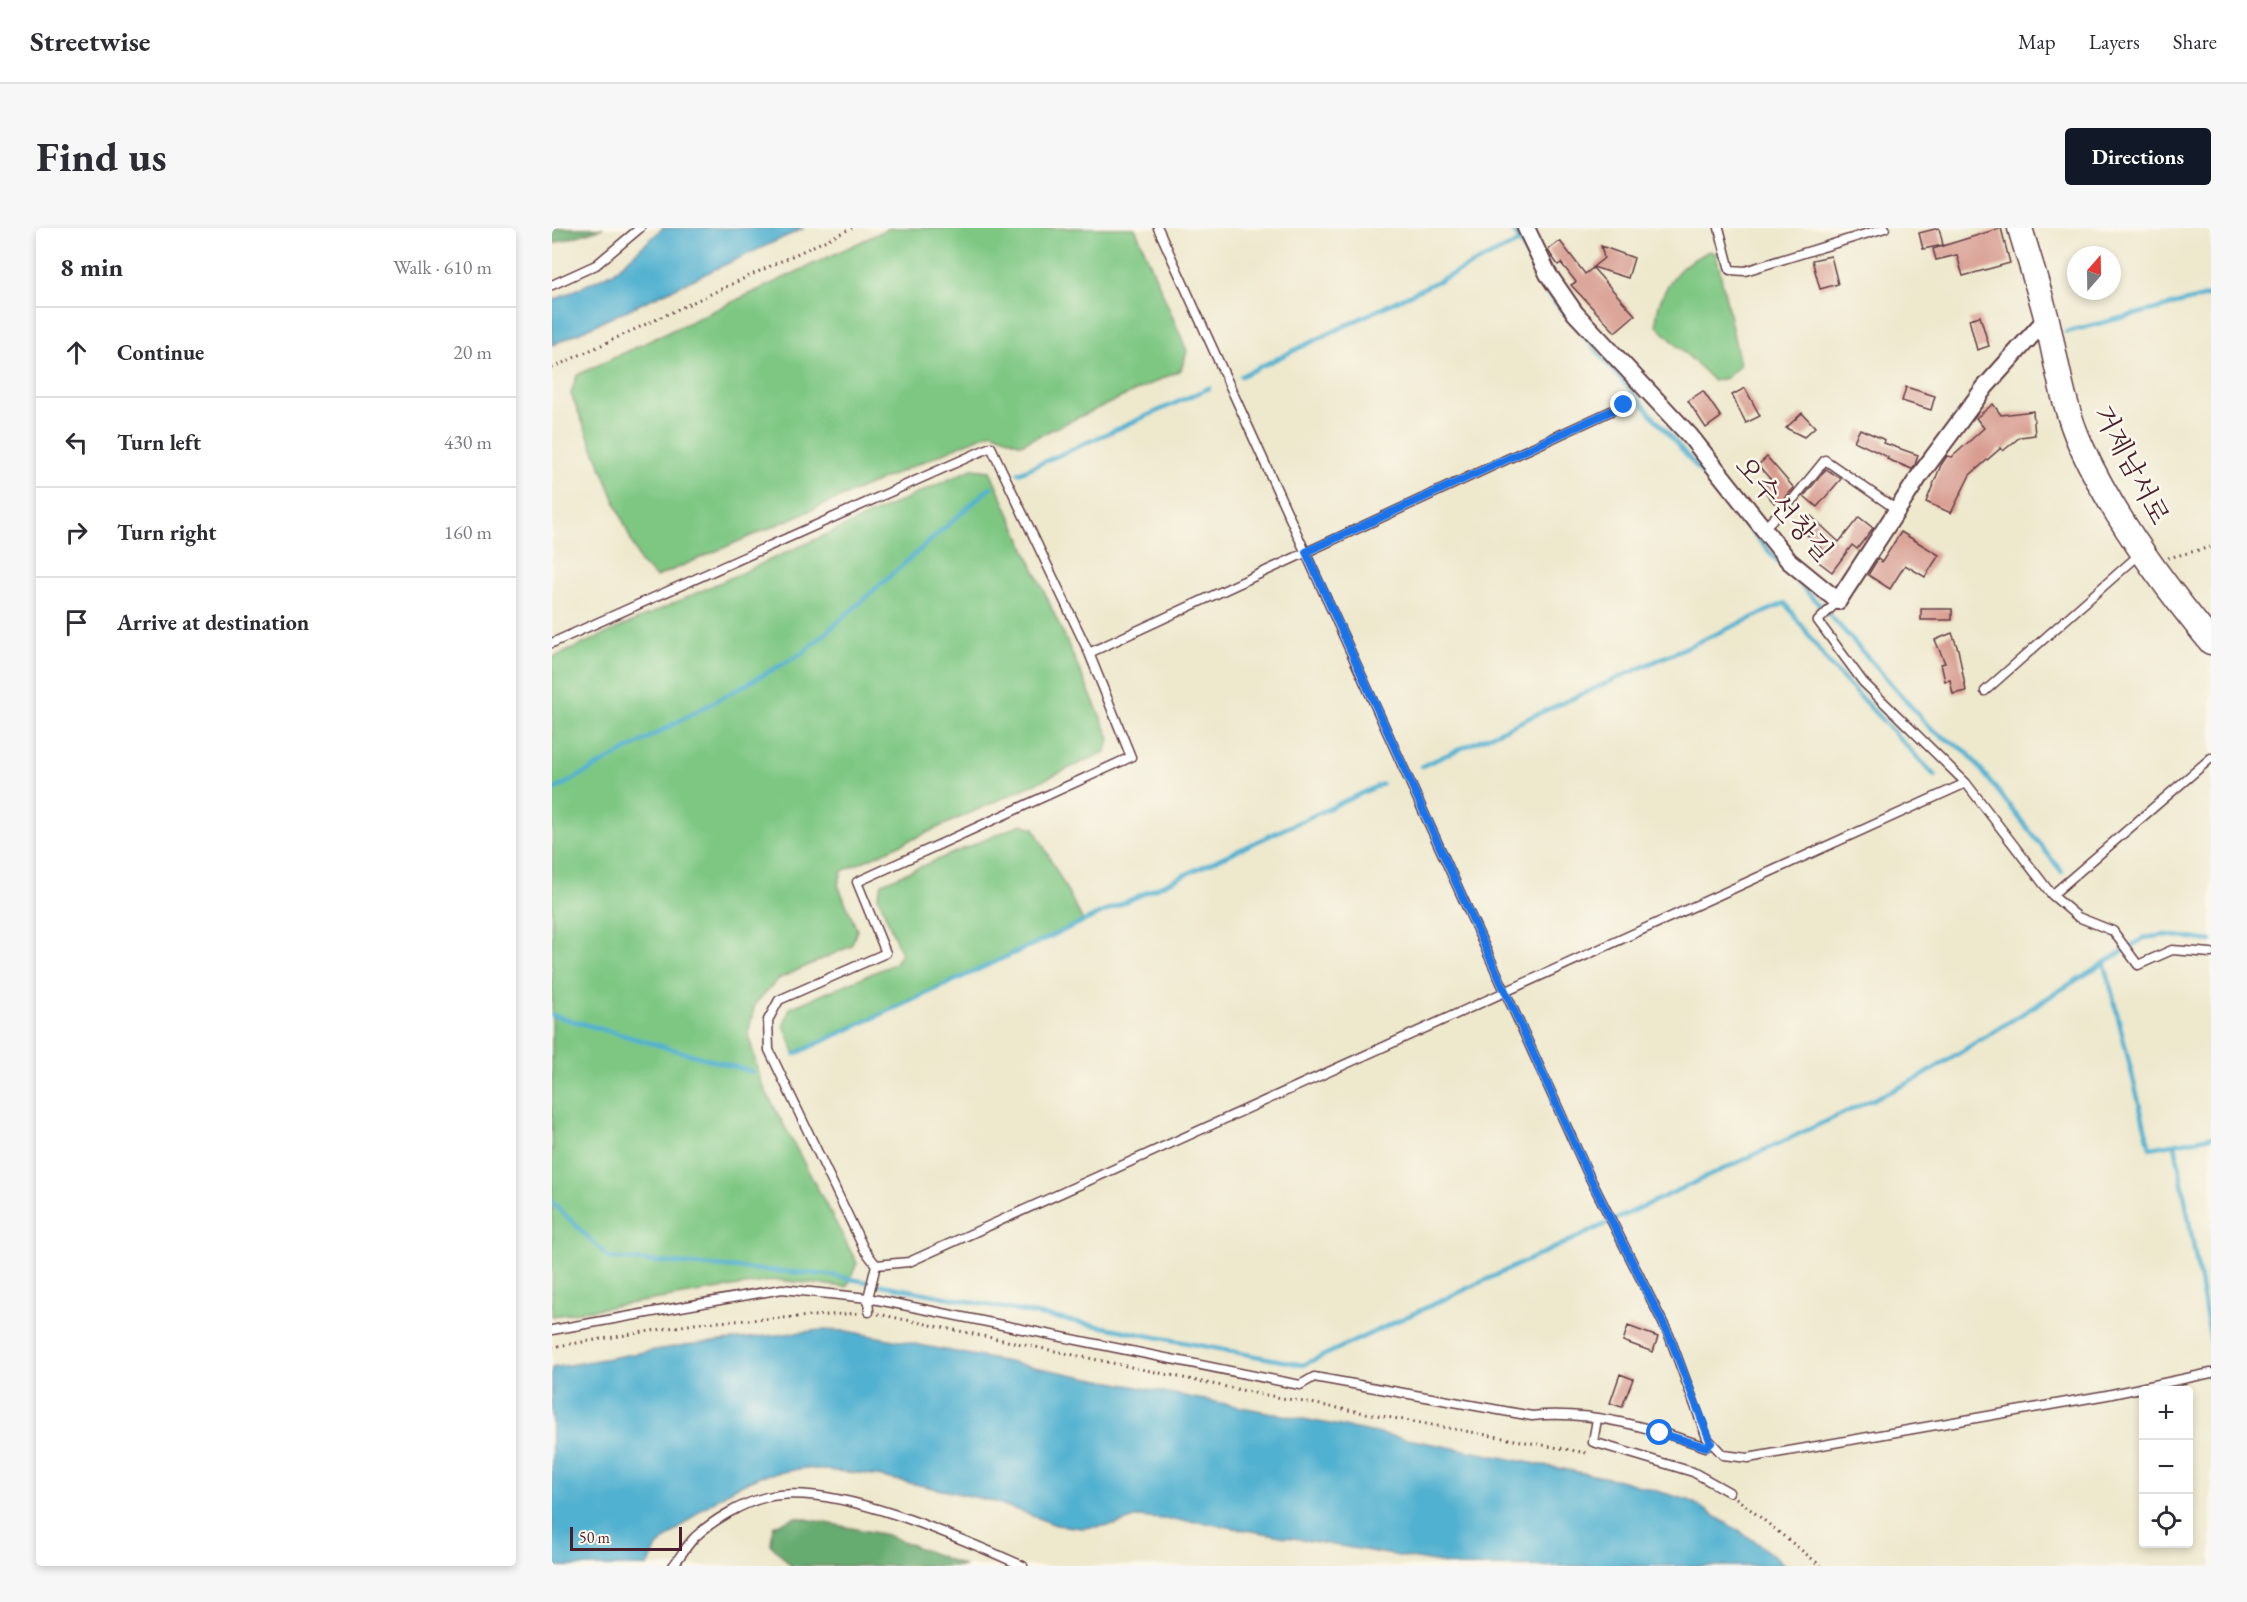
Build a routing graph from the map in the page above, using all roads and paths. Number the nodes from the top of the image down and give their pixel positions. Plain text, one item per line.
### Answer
1 (640, 228) edge
2 (852, 228) edge
3 (1158, 228) edge
4 (1526, 228) edge
5 (1719, 228) edge
6 (1885, 228) edge
7 (2020, 228) edge
8 (552, 285) edge
9 (2046, 319) junction
10 (552, 368) edge
11 (1624, 405) dead end
12 (1897, 510) junction
13 (1763, 529) junction
14 (2211, 547) edge
15 (1306, 552) junction
16 (2147, 556) junction
17 (1838, 601) junction
18 (2211, 642) edge
19 (552, 643) edge
20 (1089, 653) junction
21 (1984, 691) dead end
22 (2211, 758) edge
23 (1966, 783) junction
24 (2052, 895) junction
25 (2211, 953) edge
26 (1506, 993) junction
27 (876, 1265) junction
28 (868, 1298) junction
29 (869, 1312) junction
30 (552, 1330) edge
31 (552, 1347) edge
32 (2211, 1373) edge
33 (1597, 1419) junction
34 (1711, 1443) junction
35 (1588, 1453) dead end
36 (1729, 1492) joint
37 (673, 1566) edge
38 (1023, 1566) edge
39 (1821, 1566) edge

1 - 8 lane
2 - 10 path
3 - 15 lane
4 - 13 street, 오수선창길
5 - 6 lane
7 - 9 main road, 거제남서로
9 - 12 street, 오수선창길
9 - 16 main road, 거제남서로
11 - 15 lane
12 - 13 lane
12 - 17 street, 오수선창길
13 - 17 street, 오수선창길
14 - 16 path
15 - 20 lane
15 - 26 lane
16 - 18 main road, 거제남서로
16 - 21 lane
17 - 23 lane
19 - 20 lane
20 - 27 lane
22 - 24 lane
23 - 24 lane
23 - 26 lane
24 - 25 lane
26 - 27 lane
26 - 34 lane
27 - 28 lane
28 - 29 lane
28 - 30 lane
28 - 33 lane
29 - 31 path
29 - 35 path
32 - 34 lane
33 - 34 lane
33 - 36 lane
36 - 39 path
37 - 38 lane

